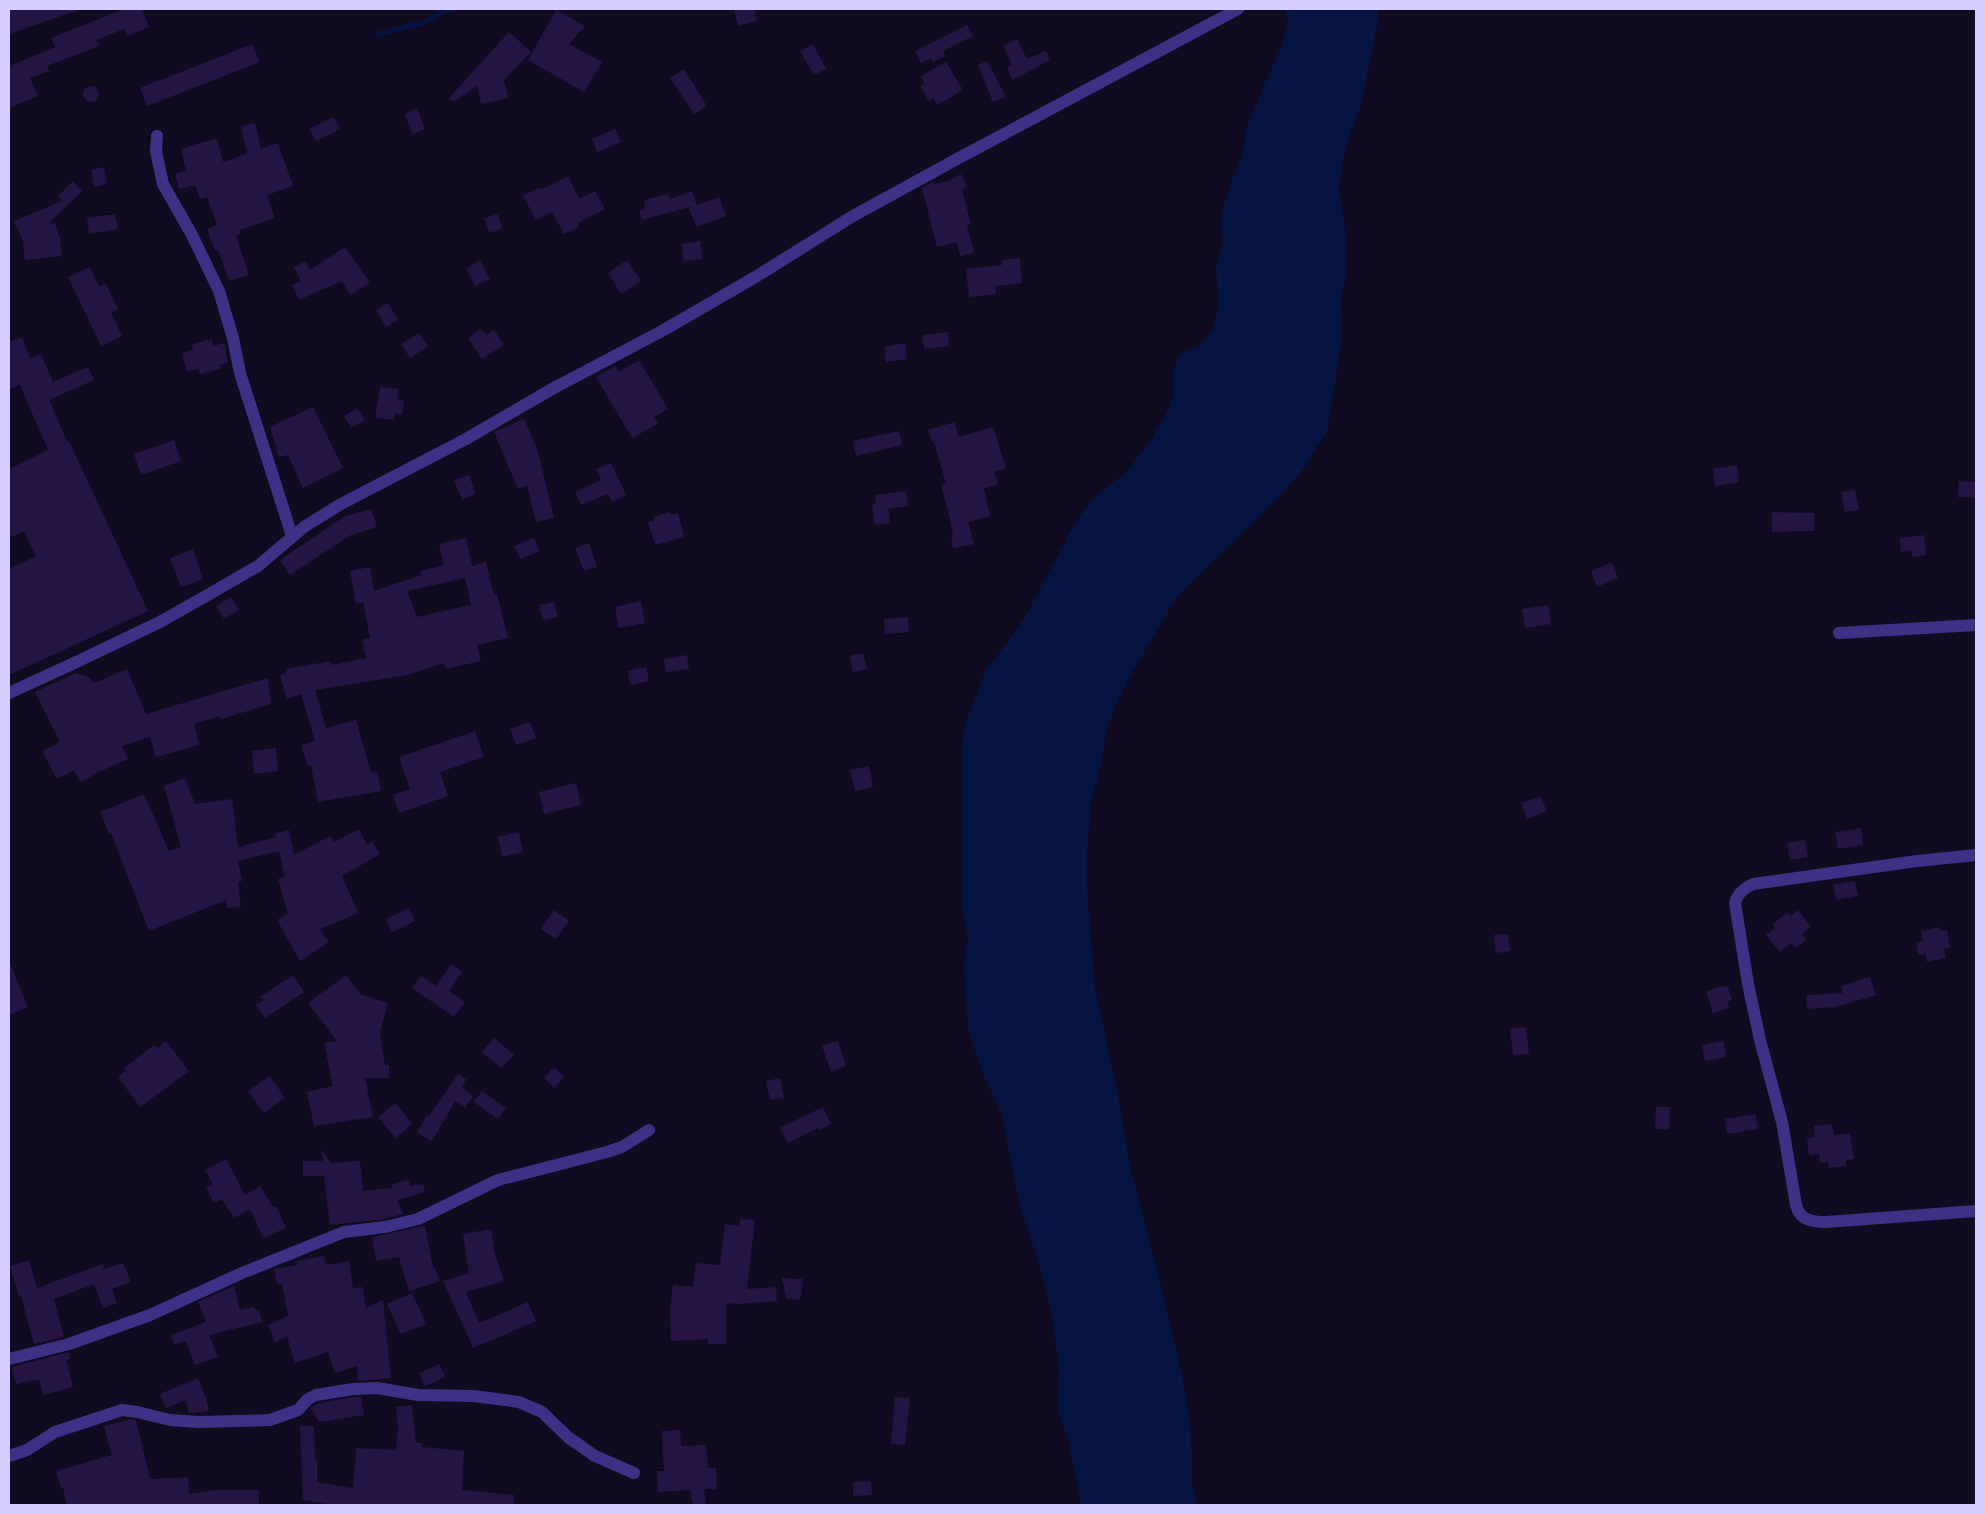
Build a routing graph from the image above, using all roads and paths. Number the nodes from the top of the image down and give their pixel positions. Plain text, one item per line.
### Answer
1 (1238, 9) edge
2 (157, 136) dead end
3 (292, 536) junction
4 (1976, 625) edge
5 (1839, 633) dead end
6 (9, 693) edge
7 (1976, 855) edge
8 (649, 1130) dead end
9 (1976, 1211) edge
10 (9, 1359) edge
11 (9, 1456) edge
12 (634, 1473) dead end

1 - 3 street
2 - 3 street
3 - 6 street
4 - 5 street
7 - 9 street
8 - 10 street
11 - 12 street

